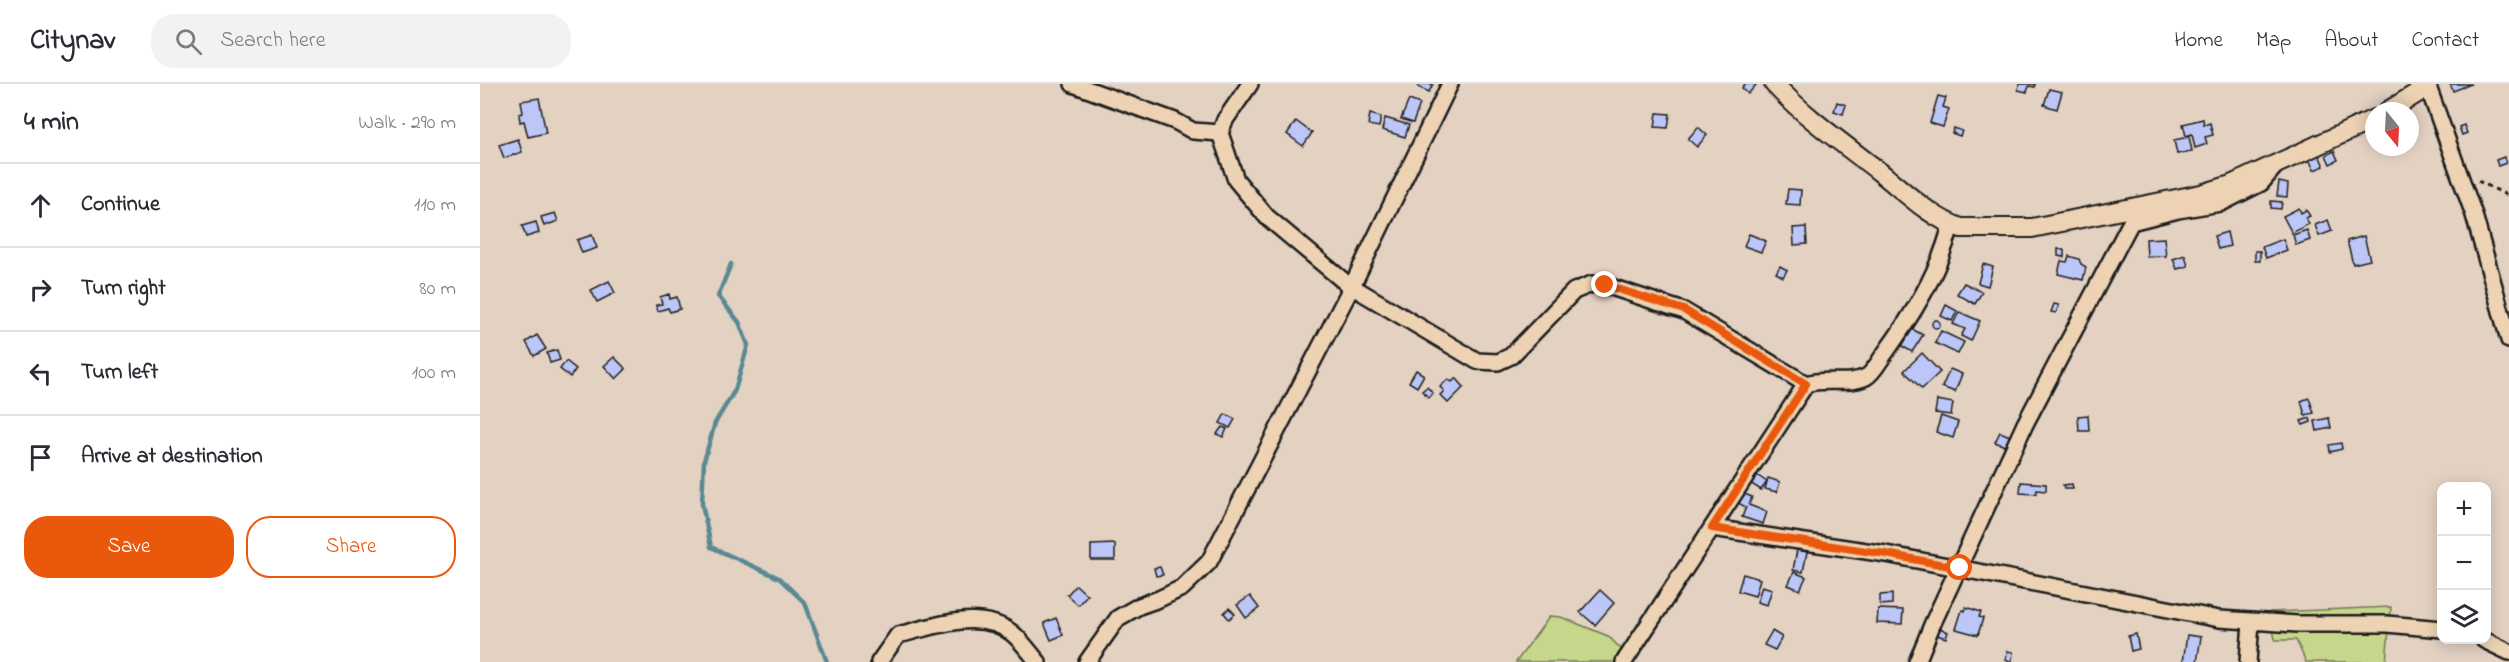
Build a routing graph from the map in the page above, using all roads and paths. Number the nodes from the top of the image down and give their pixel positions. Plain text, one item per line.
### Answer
1 (1073, 84) edge
2 (1250, 84) edge
3 (1450, 84) edge
4 (1774, 84) edge
5 (2421, 84) edge
6 (2427, 84) edge
7 (2403, 102) edge
8 (2365, 123) edge
9 (1220, 132) junction
10 (2276, 165) junction
11 (2458, 169) junction
12 (2509, 196) edge
13 (1951, 225) junction
14 (1352, 286) junction
15 (2509, 340) edge
16 (1806, 384) junction
17 (1712, 528) junction
18 (1960, 568) junction
19 (2251, 623) junction
20 (2437, 629) edge
21 (2491, 643) edge
22 (2509, 652) edge
23 (879, 662) edge
24 (1038, 662) edge
25 (1087, 662) edge
26 (1624, 662) edge
27 (1917, 662) edge
28 (2248, 662) edge

1 - 9 street
2 - 9 street
3 - 14 street
4 - 13 street
5 - 7 street
6 - 11 street
8 - 10 street
9 - 14 street
10 - 13 street
10 - 18 street
11 - 12 path
11 - 15 street
13 - 16 street
14 - 16 street
14 - 25 street
16 - 17 street
17 - 18 street
17 - 26 street
18 - 19 street
18 - 27 street
19 - 20 street
19 - 28 street
21 - 22 street
23 - 24 street

